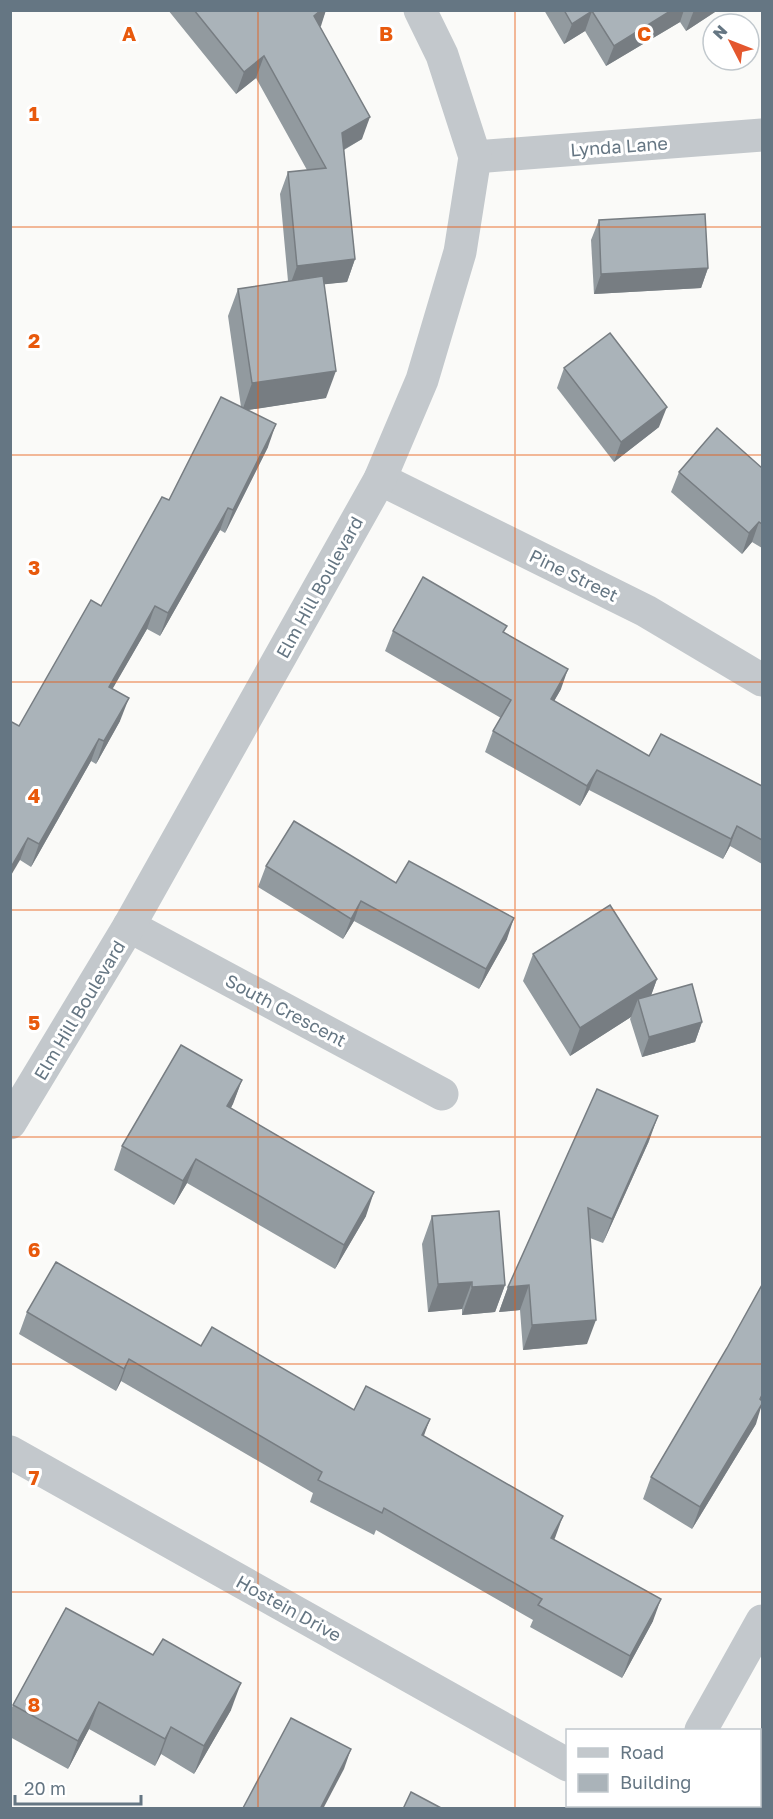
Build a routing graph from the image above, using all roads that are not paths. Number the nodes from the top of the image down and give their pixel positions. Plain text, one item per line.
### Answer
1 (420, 10) edge
2 (762, 135) edge
3 (475, 157) junction
4 (380, 479) junction
5 (762, 680) edge
6 (129, 926) junction
7 (442, 1094) dead end
8 (10, 1123) edge
9 (10, 1452) edge
10 (762, 1622) edge
11 (702, 1729) edge
12 (566, 1764) edge

1 - 3 street, Elm Hill Boulevard
2 - 3 street, Lynda Lane
3 - 4 street, Elm Hill Boulevard
4 - 5 street, Pine Street
4 - 6 street, Elm Hill Boulevard
6 - 7 street, South Crescent
6 - 8 street, Elm Hill Boulevard
9 - 12 street, Hostein Drive
10 - 11 street

